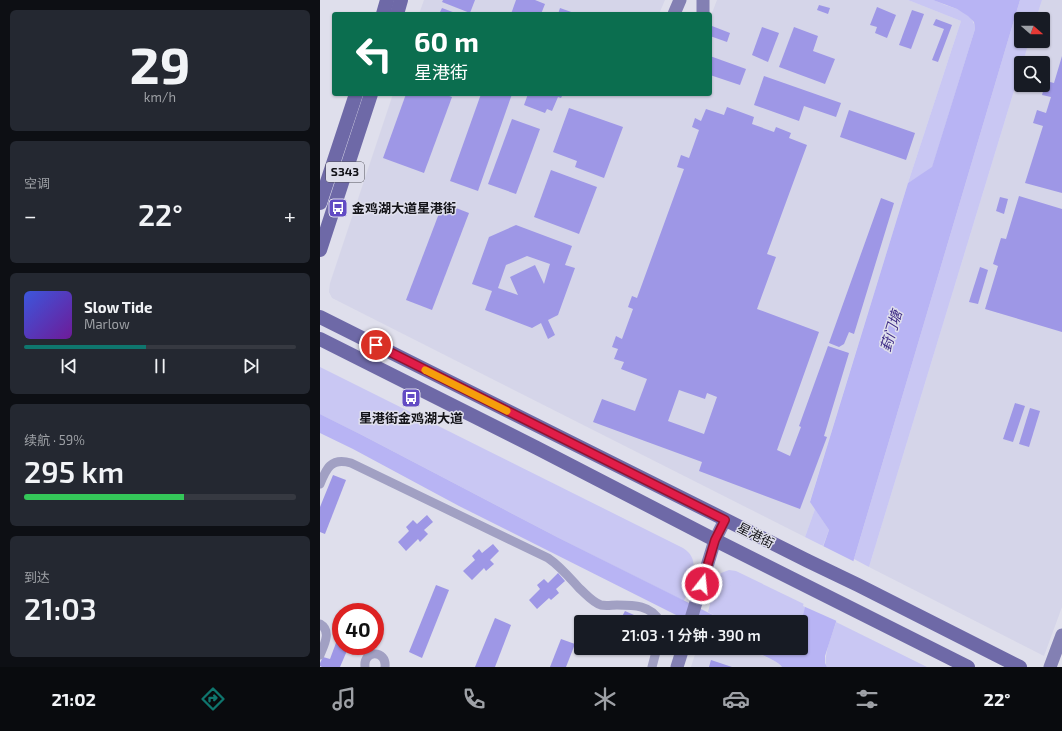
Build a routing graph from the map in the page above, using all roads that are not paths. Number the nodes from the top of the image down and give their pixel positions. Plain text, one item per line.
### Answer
1 (388, 0) edge
2 (401, 0) edge
3 (680, 0) edge
4 (703, 0) edge
5 (384, 12) edge
6 (397, 12) edge
7 (675, 12) edge
8 (703, 12) edge
9 (355, 96) edge
10 (369, 96) edge
11 (320, 203) edge
12 (320, 250) edge
13 (320, 317) edge
14 (320, 339) edge
15 (320, 484) edge
16 (725, 520) junction
17 (715, 540) junction
18 (655, 615) edge
19 (692, 615) edge
20 (320, 624) edge
21 (1062, 634) edge
22 (320, 655) edge
23 (655, 655) edge
24 (681, 655) edge
25 (1055, 663) edge
26 (365, 667) edge
27 (385, 667) edge
28 (652, 667) edge
29 (677, 667) edge
30 (968, 667) edge
31 (1020, 667) edge

1 - 5 main road
2 - 6 main road
3 - 7 street
4 - 8 street
9 - 11 main road, S343
10 - 12 main road, S343
13 - 16 main road, 星港街
14 - 17 main road, 星港街
15 - 18 street
16 - 17 street
16 - 31 main road, 星港街
17 - 19 street
17 - 30 main road, 星港街
20 - 22 street
21 - 25 street
23 - 28 street
24 - 29 street
26 - 27 street

